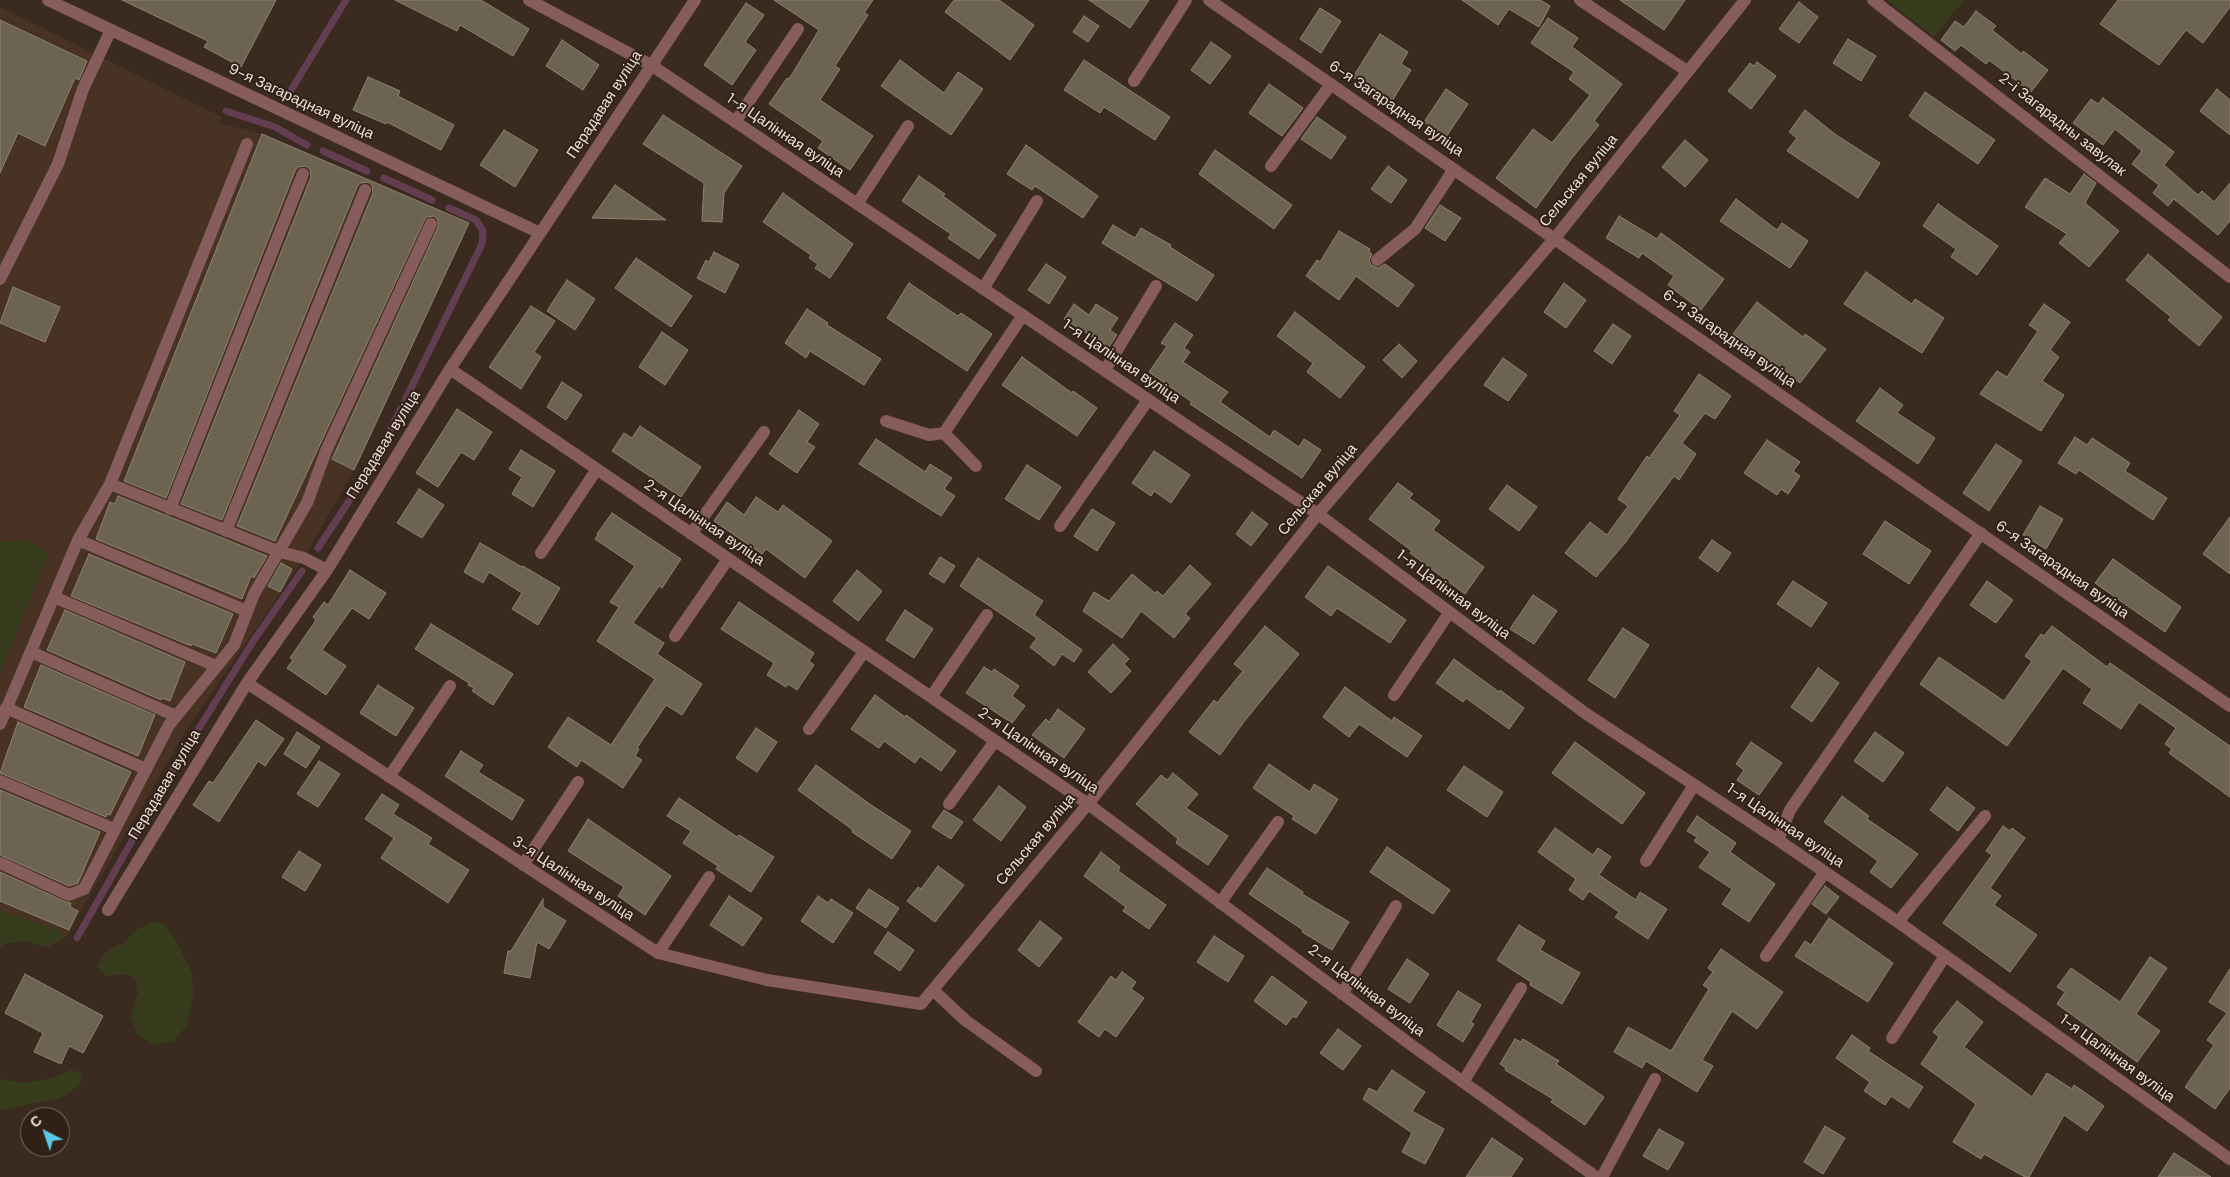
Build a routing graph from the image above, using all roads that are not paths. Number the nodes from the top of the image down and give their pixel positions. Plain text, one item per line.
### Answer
1 (48, 0) edge
2 (529, 0) edge
3 (695, 0) edge
4 (1186, 0) edge
5 (1209, 0) edge
6 (1580, 0) edge
7 (1745, 0) edge
8 (1873, 0) edge
9 (798, 29) dead end
10 (111, 30) junction
11 (651, 65) junction
12 (1687, 71) junction
13 (1134, 81) dead end
14 (1331, 84) junction
15 (735, 122) junction
16 (908, 126) dead end
17 (247, 144) dead end
18 (1271, 166) dead end
19 (1454, 169) junction
20 (302, 174) dead end
21 (365, 190) dead end
22 (1038, 201) dead end
23 (857, 204) junction
24 (431, 224) dead end
25 (540, 233) junction
26 (1554, 238) junction
27 (1377, 260) dead end
28 (2230, 277) edge
29 (0, 279) edge
30 (1156, 286) dead end
31 (983, 289) junction
32 (1022, 315) junction
33 (450, 369) junction
34 (1104, 370) junction
35 (1148, 400) junction
36 (886, 421) dead end
37 (764, 432) dead end
38 (944, 433) junction
39 (976, 466) dead end
40 (596, 469) junction
41 (110, 484) junction
42 (170, 508) junction
43 (1318, 514) junction
44 (1060, 526) dead end
45 (226, 531) junction
46 (1981, 533) junction
47 (691, 534) junction
48 (78, 540) junction
49 (280, 552) junction
50 (541, 553) dead end
51 (728, 559) junction
52 (327, 570) junction
53 (54, 597) junction
54 (247, 611) junction
55 (1450, 613) junction
56 (987, 615) dead end
57 (674, 636) dead end
58 (30, 652) junction
59 (864, 652) junction
60 (216, 666) junction
61 (247, 683) junction
62 (450, 686) dead end
63 (1394, 695) dead end
64 (931, 697) junction
65 (2230, 706) edge
66 (6, 708) junction
67 (176, 716) junction
68 (0, 724) edge
69 (809, 730) dead end
70 (995, 740) junction
71 (146, 769) junction
72 (389, 777) junction
73 (0, 781) edge
74 (578, 782) dead end
75 (1694, 785) junction
76 (949, 804) dead end
77 (1088, 804) junction
78 (1985, 816) dead end
79 (1278, 822) dead end
80 (114, 829) junction
81 (1778, 840) junction
82 (1646, 861) dead end
83 (0, 863) edge
84 (523, 865) junction
85 (1825, 872) junction
86 (709, 877) dead end
87 (1220, 903) junction
88 (1396, 906) dead end
89 (108, 910) dead end
90 (1898, 922) junction
91 (658, 953) junction
92 (1766, 956) dead end
93 (1945, 956) junction
94 (1522, 988) dead end
95 (933, 990) junction
96 (1342, 994) junction
97 (921, 1004) joint
98 (1892, 1038) dead end
99 (1036, 1072) dead end
100 (1655, 1078) dead end
101 (1463, 1082) junction
102 (2230, 1159) edge
103 (1596, 1177) edge
104 (1602, 1177) edge

1 - 10 street, 9-я Загарадная вуліца
2 - 11 street, 1-я Цалінная вуліца
3 - 11 street, Перадавая вуліца
4 - 13 street
5 - 14 street, 6-я Загарадная вуліца
6 - 12 street
7 - 12 street, Сельская вуліца
8 - 28 street, 2-і Загарадны завулак
9 - 15 street
10 - 25 street, 9-я Загарадная вуліца
10 - 29 street
11 - 15 street, 1-я Цалінная вуліца
11 - 25 street, Перадавая вуліца
12 - 26 street, Сельская вуліца
14 - 18 street
14 - 19 street, 6-я Загарадная вуліца
15 - 23 street, 1-я Цалінная вуліца
16 - 23 street
17 - 41 street
19 - 26 street, 6-я Загарадная вуліца
19 - 27 street
20 - 42 street
21 - 45 street
22 - 31 street
23 - 31 street, 1-я Цалінная вуліца
24 - 49 street
25 - 33 street, Перадавая вуліца
26 - 43 street, Сельская вуліца
26 - 46 street, 6-я Загарадная вуліца
30 - 34 street
31 - 32 street, 1-я Цалінная вуліца
32 - 34 street, 1-я Цалінная вуліца
32 - 38 street
33 - 40 street, 2-я Цалінная вуліца
33 - 52 street, Перадавая вуліца
34 - 35 street, 1-я Цалінная вуліца
35 - 43 street, 1-я Цалінная вуліца
35 - 44 street
36 - 38 street
37 - 47 street
38 - 39 street
40 - 47 street, 2-я Цалінная вуліца
40 - 50 street
41 - 42 street
41 - 48 street
42 - 45 street
43 - 55 street, 1-я Цалінная вуліца
43 - 77 street, Сельская вуліца
45 - 49 street
46 - 65 street, 6-я Загарадная вуліца
46 - 81 street
47 - 51 street, 2-я Цалінная вуліца
48 - 53 street
48 - 54 street
49 - 52 street
49 - 54 street
51 - 57 street
51 - 59 street, 2-я Цалінная вуліца
52 - 61 street, Перадавая вуліца
53 - 58 street
53 - 60 street
54 - 60 street
55 - 63 street
55 - 75 street, 1-я Цалінная вуліца
56 - 64 street
58 - 66 street
58 - 67 street
59 - 64 street, 2-я Цалінная вуліца
59 - 69 street
60 - 67 street
61 - 72 street, 3-я Цалінная вуліца
61 - 89 street, Перадавая вуліца
62 - 72 street
64 - 70 street, 2-я Цалінная вуліца
66 - 68 street
66 - 71 street
67 - 71 street
70 - 76 street
70 - 77 street, 2-я Цалінная вуліца
71 - 80 street
72 - 84 street, 3-я Цалінная вуліца
73 - 80 street
74 - 84 street
75 - 81 street, 1-я Цалінная вуліца
75 - 82 street
77 - 87 street, 2-я Цалінная вуліца
77 - 95 street, Сельская вуліца
78 - 90 street
79 - 87 street
80 - 83 street
81 - 85 street, 1-я Цалінная вуліца
84 - 91 street, 3-я Цалінная вуліца
85 - 90 street, 1-я Цалінная вуліца
85 - 92 street
86 - 91 street
87 - 96 street, 2-я Цалінная вуліца
88 - 96 street
90 - 93 street, 1-я Цалінная вуліца
91 - 97 street, 3-я Цалінная вуліца
93 - 98 street
93 - 102 street, 1-я Цалінная вуліца
94 - 101 street
95 - 97 street, Сельская вуліца
95 - 99 street
96 - 101 street, 2-я Цалінная вуліца
100 - 104 street
101 - 103 street, 2-я Цалінная вуліца

